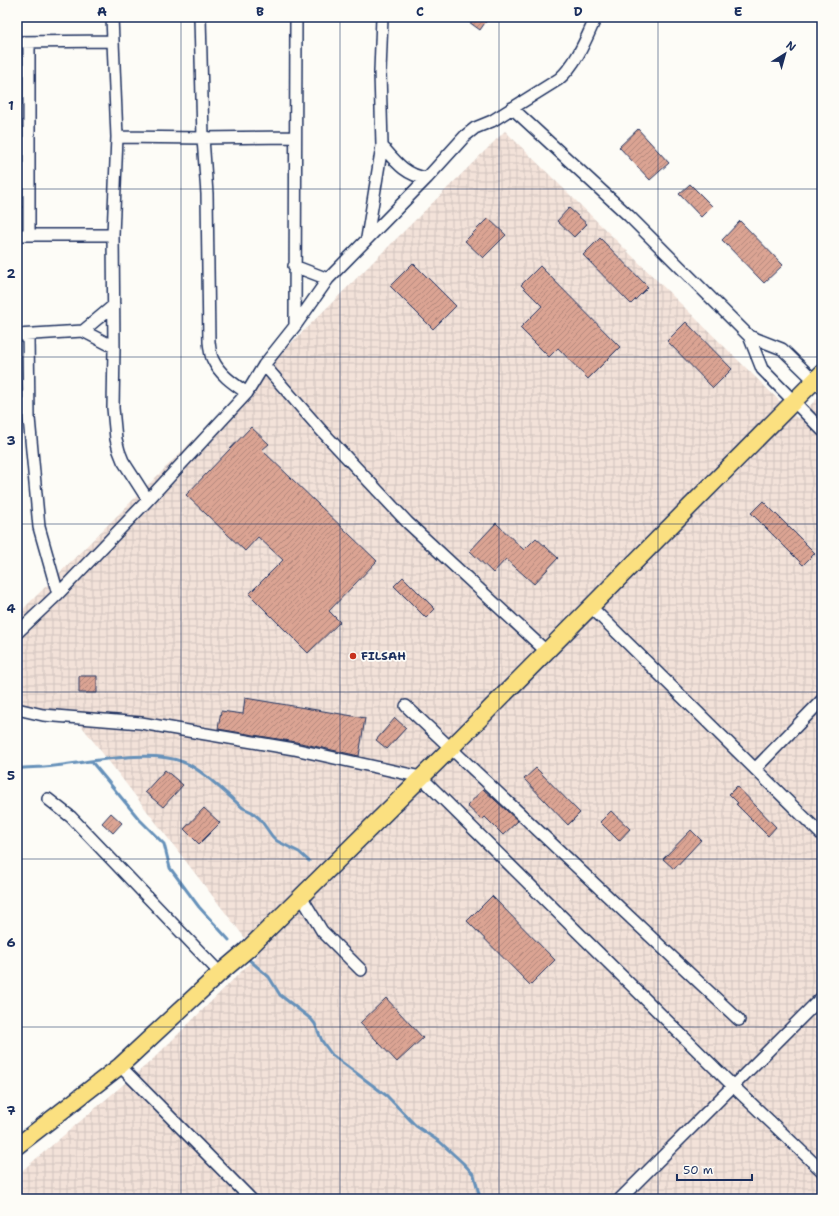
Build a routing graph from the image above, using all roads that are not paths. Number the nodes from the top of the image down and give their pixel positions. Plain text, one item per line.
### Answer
1 (112, 17) edge
2 (200, 17) edge
3 (296, 17) edge
4 (382, 17) edge
5 (596, 17) edge
6 (113, 41) junction
7 (17, 42) edge
8 (29, 42) junction
9 (512, 108) junction
10 (117, 137) junction
11 (294, 137) junction
12 (203, 138) junction
13 (382, 146) junction
14 (427, 178) junction
15 (17, 235) edge
16 (28, 235) junction
17 (113, 236) junction
18 (367, 238) junction
19 (294, 266) junction
20 (328, 279) junction
21 (114, 305) junction
22 (294, 326) junction
23 (83, 331) junction
24 (23, 335) edge
25 (749, 336) junction
26 (114, 347) junction
27 (264, 365) junction
28 (819, 380) edge
29 (247, 393) junction
30 (793, 401) junction
31 (822, 430) edge
32 (148, 500) junction
33 (58, 594) junction
34 (591, 607) junction
35 (17, 633) edge
36 (546, 651) junction
37 (822, 700) edge
38 (406, 706) dead end
39 (17, 708) edge
40 (450, 748) junction
41 (755, 769) junction
42 (421, 777) junction
43 (48, 799) dead end
44 (822, 835) edge
45 (302, 896) junction
46 (361, 970) dead end
47 (220, 974) junction
48 (822, 997) edge
49 (739, 1020) dead end
50 (120, 1066) junction
51 (733, 1086) junction
52 (17, 1146) edge
53 (822, 1171) edge
54 (251, 1199) edge
55 (620, 1199) edge

1 - 6 street
2 - 12 street
3 - 11 street
4 - 13 street
5 - 9 street
6 - 8 street
6 - 10 street
7 - 8 street
8 - 16 street
9 - 14 street
9 - 25 street
10 - 12 street
10 - 17 street
11 - 12 street
11 - 19 street
12 - 29 street
13 - 14 street
13 - 18 street
14 - 18 street
15 - 16 street
16 - 17 street
17 - 21 street
18 - 20 street
19 - 20 street
19 - 22 street
20 - 22 street
21 - 23 street
21 - 26 street
22 - 27 street
23 - 24 street
23 - 26 street
24 - 33 street
25 - 28 street
25 - 30 street
26 - 32 street
27 - 29 street
27 - 36 street
28 - 30 highway
29 - 32 street
30 - 31 street
30 - 34 highway
32 - 33 street
33 - 35 street
34 - 36 highway
34 - 41 street
36 - 40 highway
37 - 41 street
38 - 40 street
39 - 42 street
40 - 42 highway
40 - 49 street
41 - 44 street
42 - 45 highway
42 - 51 street
43 - 47 street
45 - 46 street
45 - 47 highway
47 - 50 highway
48 - 51 street
50 - 52 highway
50 - 54 street
51 - 53 street
51 - 55 street

